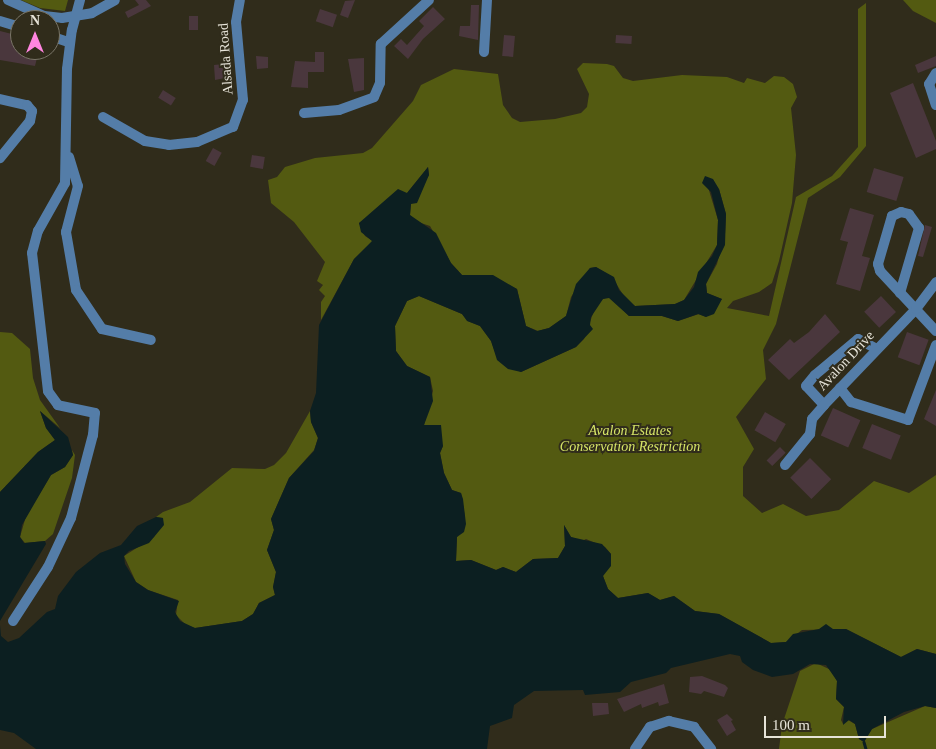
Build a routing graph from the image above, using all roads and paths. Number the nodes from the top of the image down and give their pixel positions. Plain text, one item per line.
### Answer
1 (8, 0) edge
2 (80, 0) edge
3 (115, 0) edge
4 (240, 0) edge
5 (429, 0) edge
6 (487, 0) edge
7 (75, 17) junction
8 (60, 39) edge
9 (69, 42) junction
10 (484, 52) dead end
11 (936, 73) edge
12 (0, 99) edge
13 (936, 106) edge
14 (304, 113) dead end
15 (103, 117) dead end
16 (68, 154) junction
17 (0, 158) edge
18 (936, 282) edge
19 (900, 293) junction
20 (916, 310) junction
21 (936, 330) edge
22 (151, 340) dead end
23 (936, 345) edge
24 (875, 348) junction
25 (840, 388) junction
26 (824, 405) junction
27 (785, 465) dead end
28 (13, 621) dead end
29 (635, 749) edge
30 (711, 749) edge

1 - 7 street
2 - 7 street
3 - 7 street
4 - 15 street, Alsada Road
5 - 14 street
6 - 10 street
7 - 9 street
8 - 9 street
9 - 16 street
11 - 13 street
12 - 17 street
16 - 22 street
16 - 28 street
18 - 20 street, Avalon Drive
19 - 19 street
19 - 20 street
20 - 21 street
20 - 24 street, Avalon Drive
23 - 25 street
24 - 25 street, Avalon Drive
24 - 26 street
25 - 26 street, Avalon Drive
26 - 27 street, Avalon Drive
29 - 30 street

